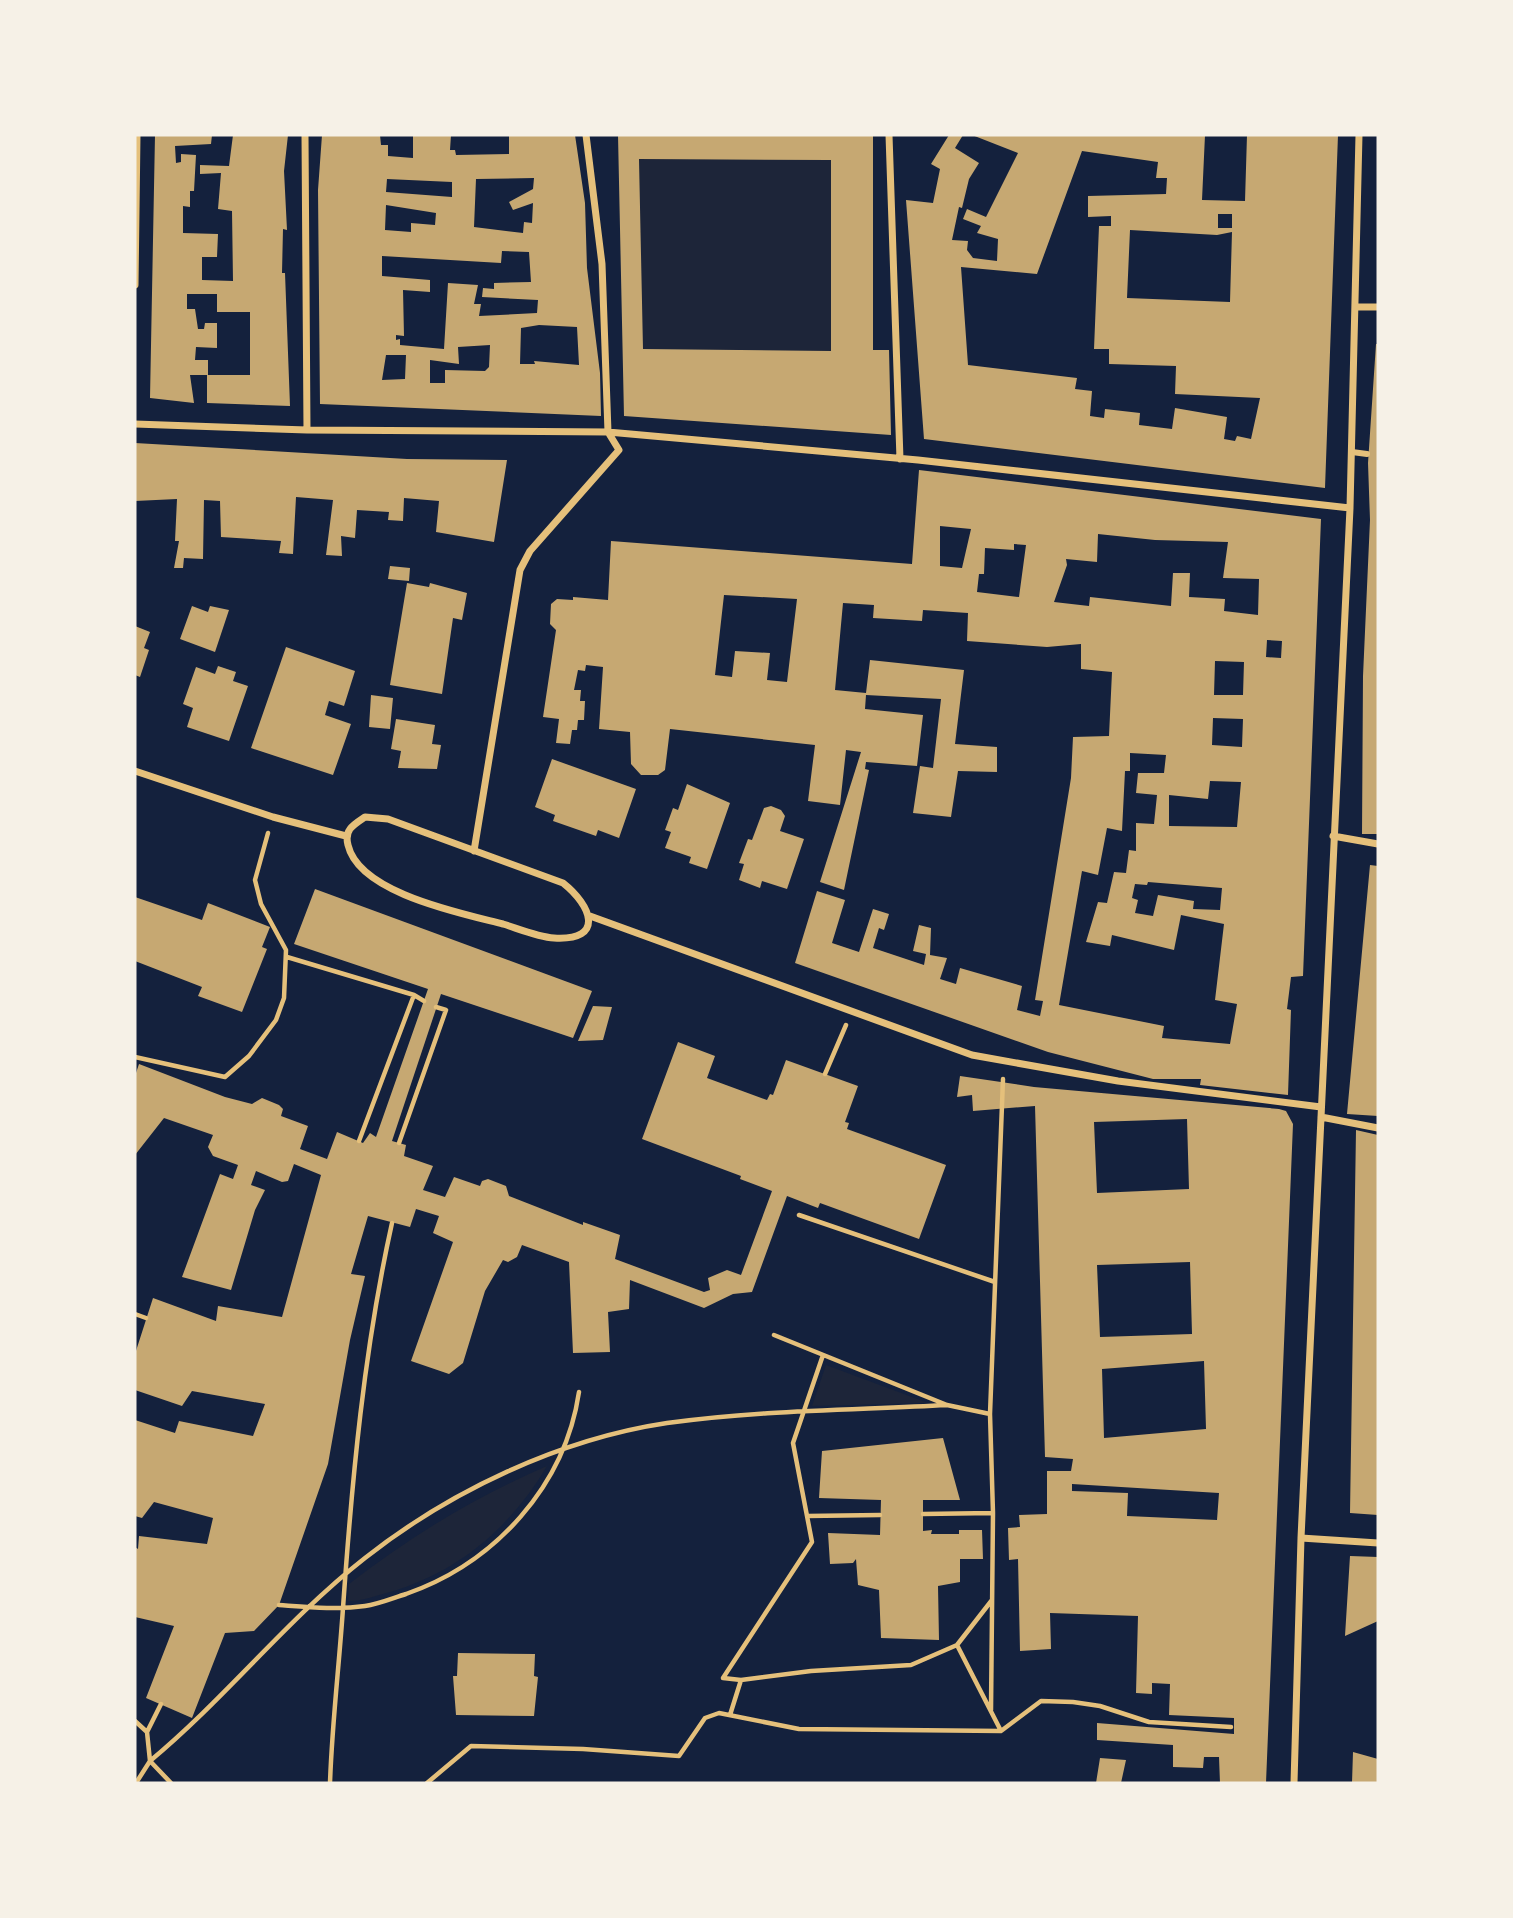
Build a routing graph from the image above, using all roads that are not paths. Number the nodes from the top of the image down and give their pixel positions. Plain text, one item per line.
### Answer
1 (136, 135) edge
2 (305, 135) edge
3 (586, 135) edge
4 (889, 135) edge
5 (1359, 135) edge
6 (135, 285) edge
7 (1356, 307) junction
8 (1378, 307) edge
9 (135, 424) edge
10 (307, 430) junction
11 (608, 432) junction
12 (1352, 452) junction
13 (1367, 454) dead end
14 (900, 460) junction
15 (1350, 508) junction
16 (135, 771) edge
17 (346, 836) junction
18 (1333, 836) junction
19 (1378, 844) edge
20 (474, 851) junction
21 (590, 916) junction
22 (1321, 1107) junction
23 (1321, 1117) junction
24 (1378, 1128) edge
25 (1301, 1538) junction
26 (1378, 1543) edge
27 (1294, 1783) edge

1 - 6 street
2 - 10 street
3 - 11 street
4 - 14 street
5 - 7 street
7 - 8 street
7 - 12 street
9 - 10 street
10 - 11 street
11 - 14 street
11 - 20 street
12 - 13 street
12 - 15 street
14 - 15 street
15 - 18 street
16 - 17 street
17 - 20 street
17 - 21 street
18 - 19 street
18 - 22 street
20 - 21 street
21 - 22 street
22 - 23 street
23 - 24 street
23 - 25 street
25 - 26 street
25 - 27 street

